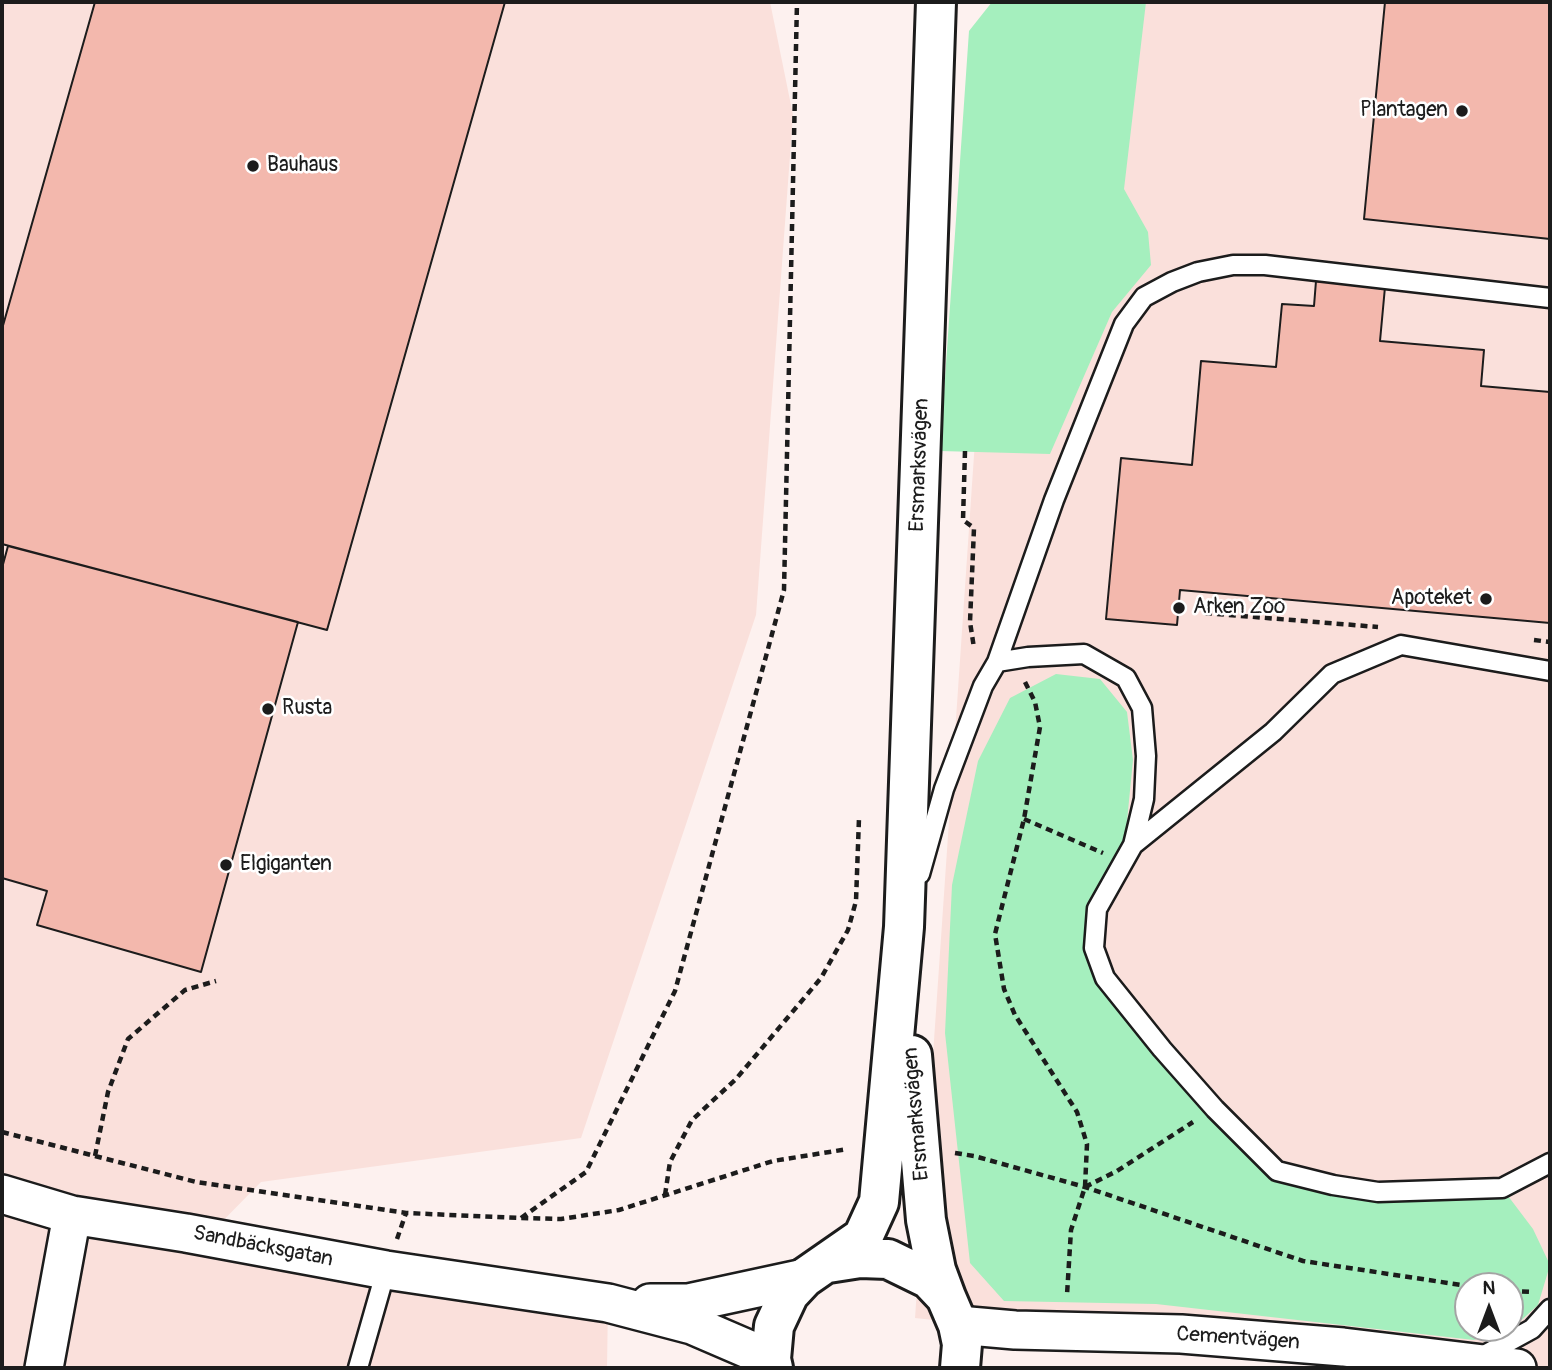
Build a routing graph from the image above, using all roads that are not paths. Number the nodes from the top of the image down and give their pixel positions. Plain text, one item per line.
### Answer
1 (936, 2) edge
2 (1550, 298) edge
3 (997, 662) junction
4 (1550, 671) edge
5 (1133, 845) junction
6 (904, 928) junction
7 (1550, 1163) edge
8 (2, 1194) edge
9 (72, 1215) junction
10 (386, 1270) junction
11 (816, 1270) junction
12 (608, 1303) junction
13 (1550, 1309) edge
14 (952, 1311) junction
15 (1469, 1363) junction
16 (772, 1364) edge
17 (44, 1368) edge
18 (358, 1368) edge
19 (960, 1368) edge
20 (1517, 1368) edge

1 - 6 main road, Ersmarksvägen
2 - 3 lane
3 - 5 lane
3 - 6 lane
4 - 5 lane
5 - 7 lane
6 - 11 main road, Ersmarksvägen
6 - 14 main road, Ersmarksvägen
8 - 9 street, Sandbäcksgatan
9 - 10 street, Sandbäcksgatan
9 - 17 street
10 - 12 street, Sandbäcksgatan
10 - 18 lane
11 - 12 street
11 - 14 main road
11 - 16 main road, Ersmarksvägen
12 - 16 street
13 - 15 lane
14 - 15 street, Cementvägen
14 - 19 main road, Ersmarksvägen
15 - 20 street, Cementvägen

